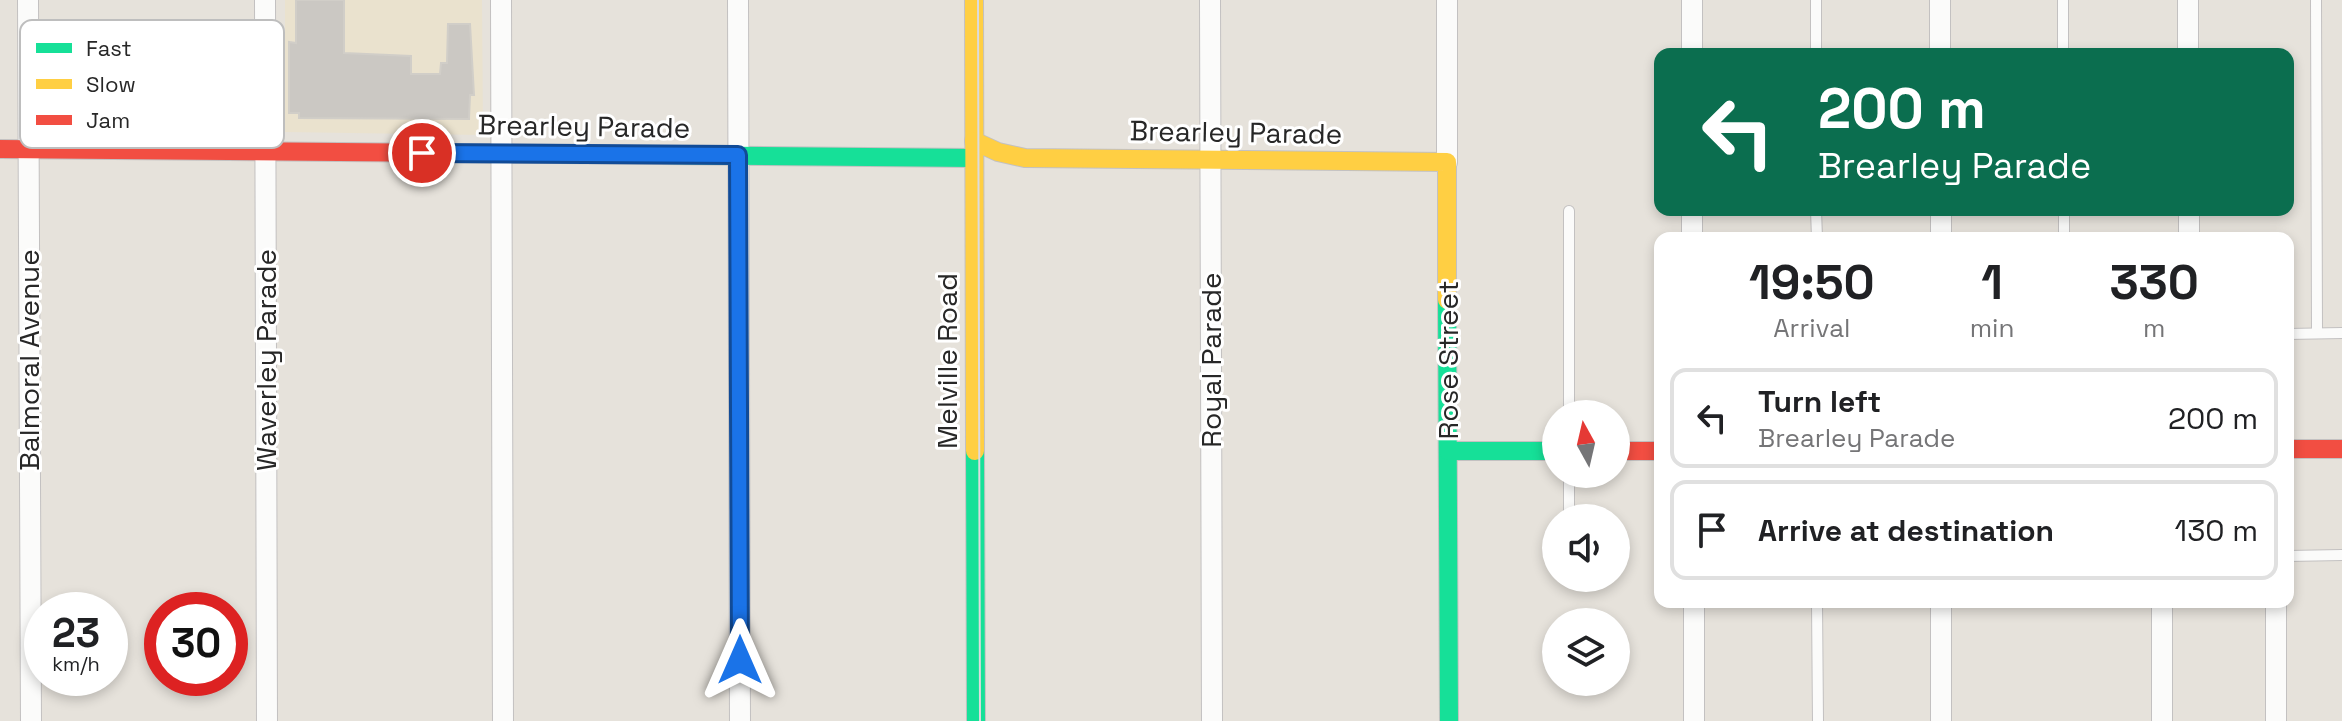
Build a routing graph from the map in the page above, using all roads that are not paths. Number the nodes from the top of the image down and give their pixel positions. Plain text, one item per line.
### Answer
1 (501, 0) edge
2 (738, 0) edge
3 (974, 0) edge
4 (1210, 0) edge
5 (1447, 0) edge
6 (1692, 0) edge
7 (1816, 0) edge
8 (1940, 0) edge
9 (2063, 0) edge
10 (2188, 0) edge
11 (2316, 0) edge
12 (1692, 48) edge
13 (1816, 48) edge
14 (1940, 48) edge
15 (2063, 48) edge
16 (2188, 48) edge
17 (0, 149) edge
18 (28, 149) junction
19 (265, 151) junction
20 (502, 153) junction
21 (738, 155) junction
22 (974, 158) junction
23 (1025, 158) junction
24 (1211, 160) junction
25 (1447, 162) junction
26 (1569, 211) dead end
27 (2317, 333) junction
28 (2342, 333) edge
29 (2294, 334) edge
30 (1569, 400) edge
31 (2294, 449) edge
32 (2342, 449) edge
33 (1448, 451) junction
34 (1542, 451) edge
35 (1630, 451) edge
36 (1654, 451) edge
37 (2342, 555) edge
38 (2294, 556) edge
39 (1694, 608) edge
40 (1817, 608) edge
41 (1941, 608) edge
42 (2162, 608) edge
43 (2276, 608) edge
44 (31, 721) edge
45 (267, 721) edge
46 (503, 721) edge
47 (740, 721) edge
48 (976, 721) edge
49 (1212, 721) edge
50 (1449, 721) edge
51 (1694, 721) edge
52 (1818, 721) edge
53 (1941, 721) edge
54 (2162, 721) edge
55 (2276, 721) edge

1 - 20 street
2 - 21 street
3 - 22 street, Melville Road
4 - 24 street, Royal Parade
5 - 25 street, Rose Street
6 - 12 street
7 - 13 lane
8 - 14 street
9 - 15 lane
10 - 16 street
11 - 27 lane
17 - 18 street, Brearley Parade
18 - 19 street, Brearley Parade
18 - 44 street, Balmoral Avenue
19 - 20 street, Brearley Parade
19 - 45 street, Waverley Parade
20 - 21 street, Brearley Parade
20 - 46 street
21 - 22 street, Brearley Parade
21 - 47 street
22 - 23 street, Brearley Parade
22 - 23 street, Brearley Parade
22 - 48 street, Melville Road
23 - 24 street, Brearley Parade
24 - 25 street, Brearley Parade
24 - 49 street, Royal Parade
25 - 33 street, Rose Street
26 - 30 lane
27 - 28 lane
27 - 29 lane
31 - 32 street
33 - 34 street
33 - 50 street, Rose Street
35 - 36 street
37 - 38 lane
39 - 51 street
40 - 52 lane
41 - 53 street
42 - 54 street
43 - 55 street

